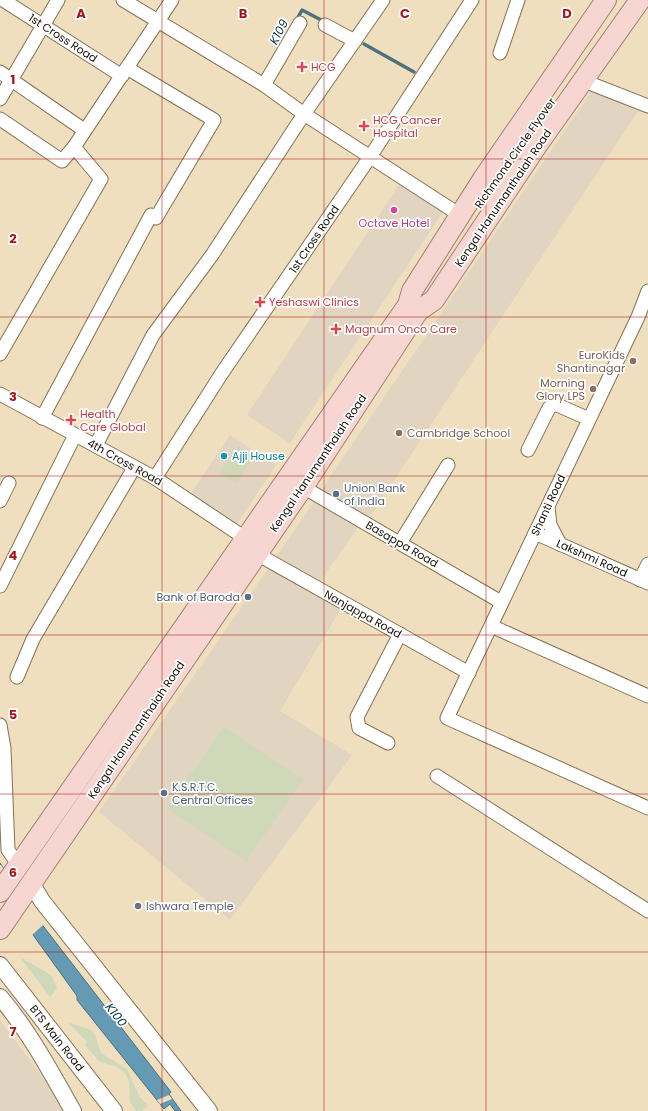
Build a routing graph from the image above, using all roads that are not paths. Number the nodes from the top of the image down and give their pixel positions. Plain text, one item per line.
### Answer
1 (3, 0) edge
2 (58, 0) edge
3 (123, 0) edge
4 (172, 0) edge
5 (383, 0) edge
6 (472, 0) edge
7 (518, 0) edge
8 (606, 0) edge
9 (621, 0) edge
10 (630, 0) edge
11 (640, 0) edge
12 (160, 21) junction
13 (300, 22) dead end
14 (44, 25) junction
15 (325, 25) dead end
16 (355, 41) junction
17 (500, 53) dead end
18 (0, 72) edge
19 (125, 72) junction
20 (10, 81) junction
21 (584, 81) junction
22 (264, 85) junction
23 (0, 99) edge
24 (648, 106) edge
25 (304, 114) junction
26 (0, 119) edge
27 (84, 130) junction
28 (74, 147) junction
29 (370, 157) junction
30 (460, 215) junction
31 (424, 290) junction
32 (648, 291) edge
33 (413, 308) junction
34 (643, 319) edge
35 (0, 354) edge
36 (0, 394) edge
37 (42, 418) junction
38 (589, 419) junction
39 (75, 435) junction
40 (96, 445) junction
41 (528, 450) dead end
42 (448, 465) dead end
43 (134, 468) junction
44 (155, 478) junction
45 (9, 483) dead end
46 (303, 487) junction
47 (0, 501) edge
48 (548, 505) junction
49 (535, 533) junction
50 (245, 538) junction
51 (400, 543) junction
52 (560, 544) junction
53 (257, 554) junction
54 (648, 564) edge
55 (644, 581) edge
56 (0, 586) edge
57 (501, 602) junction
58 (491, 626) junction
59 (400, 634) junction
60 (469, 673) junction
61 (17, 677) dead end
62 (648, 696) edge
63 (0, 725) edge
64 (388, 743) dead end
65 (437, 776) dead end
66 (648, 808) edge
67 (7, 881) edge
68 (23, 897) junction
69 (648, 911) edge
70 (0, 929) edge
71 (0, 965) edge
72 (0, 997) edge
73 (73, 1111) edge
74 (114, 1111) edge
75 (209, 1111) edge

1 - 14 street, 1st Cross Road
2 - 14 street
3 - 12 street
4 - 12 street
5 - 16 street
6 - 29 street, 1st Cross Road
7 - 17 street
8 - 30 main road, Kengal Hanumanthaiah Road
9 - 31 main road, Richmond Circle Flyover
10 - 31 main road, Richmond Circle Flyover
11 - 21 main road, Kengal Hanumanthaiah Road
12 - 19 street
12 - 22 street
13 - 22 street
14 - 19 street, 1st Cross Road
14 - 20 street
15 - 16 street
16 - 25 street
18 - 20 street
19 - 27 street
19 - 37 street, 1st Cross Road
20 - 23 street
20 - 27 street
21 - 24 street
21 - 33 main road, Kengal Hanumanthaiah Road
22 - 25 street
25 - 29 street
25 - 40 street
26 - 28 street
27 - 28 street
28 - 35 street
29 - 30 street
29 - 44 street, 1st Cross Road
30 - 33 main road, Kengal Hanumanthaiah Road
31 - 33 main road, Richmond Circle Flyover
32 - 34 street, Shanti Road
33 - 46 main road, Kengal Hanumanthaiah Road
33 - 50 main road, Kengal Hanumanthaiah Road
34 - 38 street, Shanti Road
36 - 37 street, 4th Cross Road
37 - 39 street, 4th Cross Road
38 - 41 street
38 - 48 street, Shanti Road
39 - 40 street, 4th Cross Road
39 - 56 street
40 - 43 street, 4th Cross Road
42 - 51 street
43 - 44 street, 4th Cross Road
43 - 61 street
44 - 50 street, 4th Cross Road
45 - 47 street
46 - 51 street, Basappa Road
46 - 53 main road, Kengal Hanumanthaiah Road
48 - 49 street, Shanti Road
48 - 52 street
49 - 52 street, Lakshmi Road
49 - 57 street, Shanti Road
50 - 67 main road, Kengal Hanumanthaiah Road
51 - 57 street, Basappa Road
52 - 55 street, Lakshmi Road
53 - 59 street, Nanjappa Road
53 - 68 main road, Kengal Hanumanthaiah Road
54 - 55 street
57 - 58 street, Shanti Road
58 - 60 street, Shanti Road
58 - 62 street
59 - 60 street, Nanjappa Road
59 - 64 street
60 - 66 street, Shanti Road
63 - 67 street
65 - 69 street
68 - 70 main road, Kengal Hanumanthaiah Road
68 - 75 street
71 - 74 street, BTS Main Road
72 - 73 street, BTS Main Road

